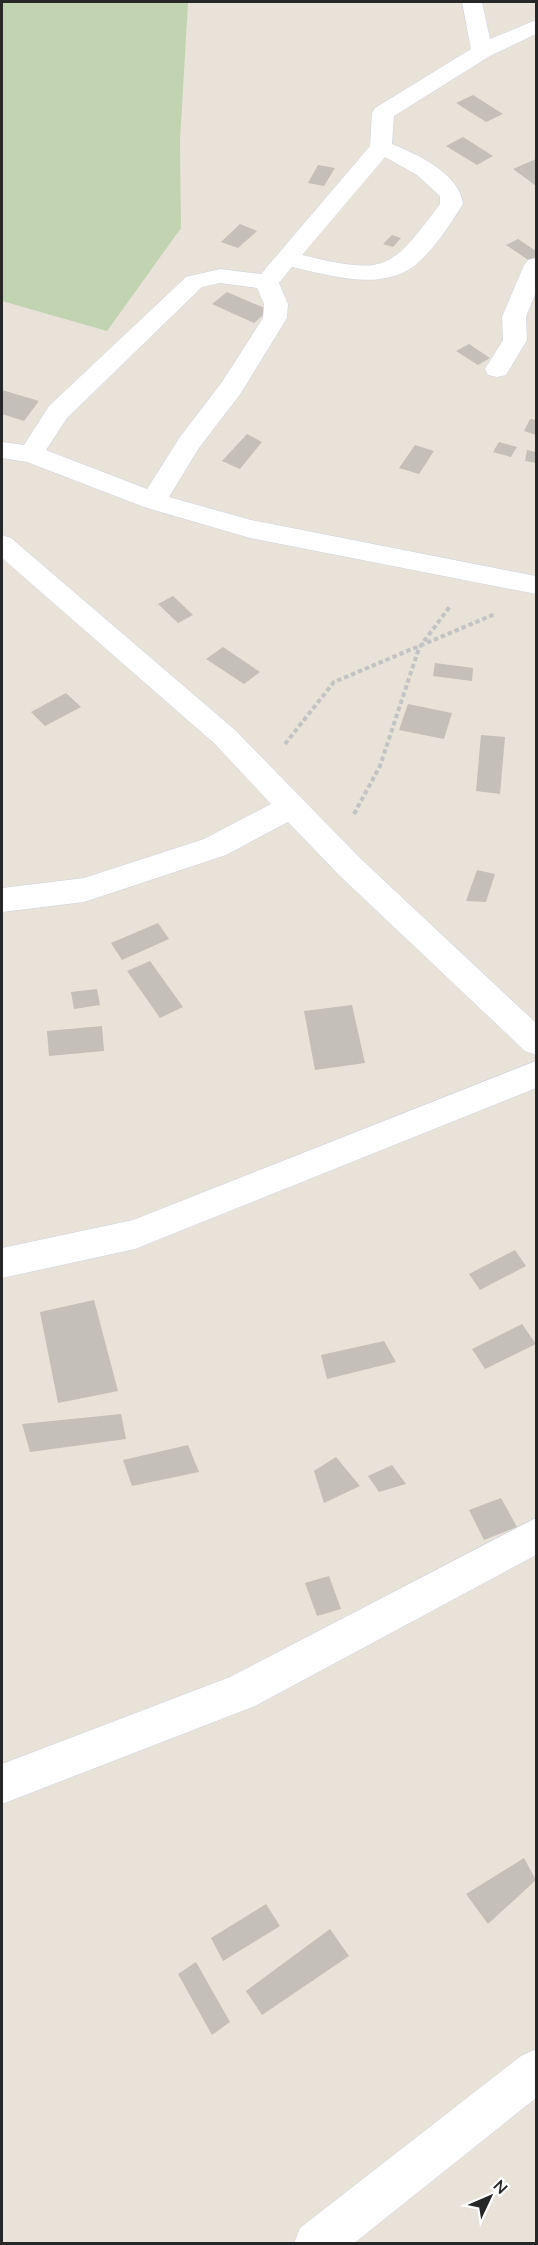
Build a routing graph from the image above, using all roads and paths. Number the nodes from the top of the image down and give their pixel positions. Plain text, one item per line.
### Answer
1 (472, 2) edge
2 (537, 26) edge
3 (482, 51) junction
4 (381, 147) junction
5 (286, 259) junction
6 (537, 265) edge
7 (267, 282) junction
8 (496, 369) dead end
9 (2, 450) edge
10 (31, 454) junction
11 (153, 501) junction
12 (2, 544) edge
13 (474, 573) junction
14 (537, 585) edge
15 (504, 610) dead end
16 (419, 648) junction
17 (225, 737) junction
18 (292, 806) junction
19 (350, 867) junction
20 (2, 900) edge
21 (537, 1042) edge
22 (537, 1074) edge
23 (2, 1263) edge
24 (537, 1536) edge
25 (2, 1784) edge
26 (537, 2071) edge
27 (316, 2244) edge

1 - 3 street
2 - 3 street
3 - 4 street
4 - 5 street
4 - 5 street
5 - 7 street
6 - 8 street
7 - 10 street
7 - 11 street
9 - 10 street
10 - 11 street
11 - 13 street
12 - 17 street
13 - 14 street
13 - 16 path
15 - 16 path
16 - 17 path
16 - 19 path
17 - 18 street
18 - 19 street
18 - 20 street
19 - 21 street
22 - 23 street
24 - 25 street
26 - 27 street

